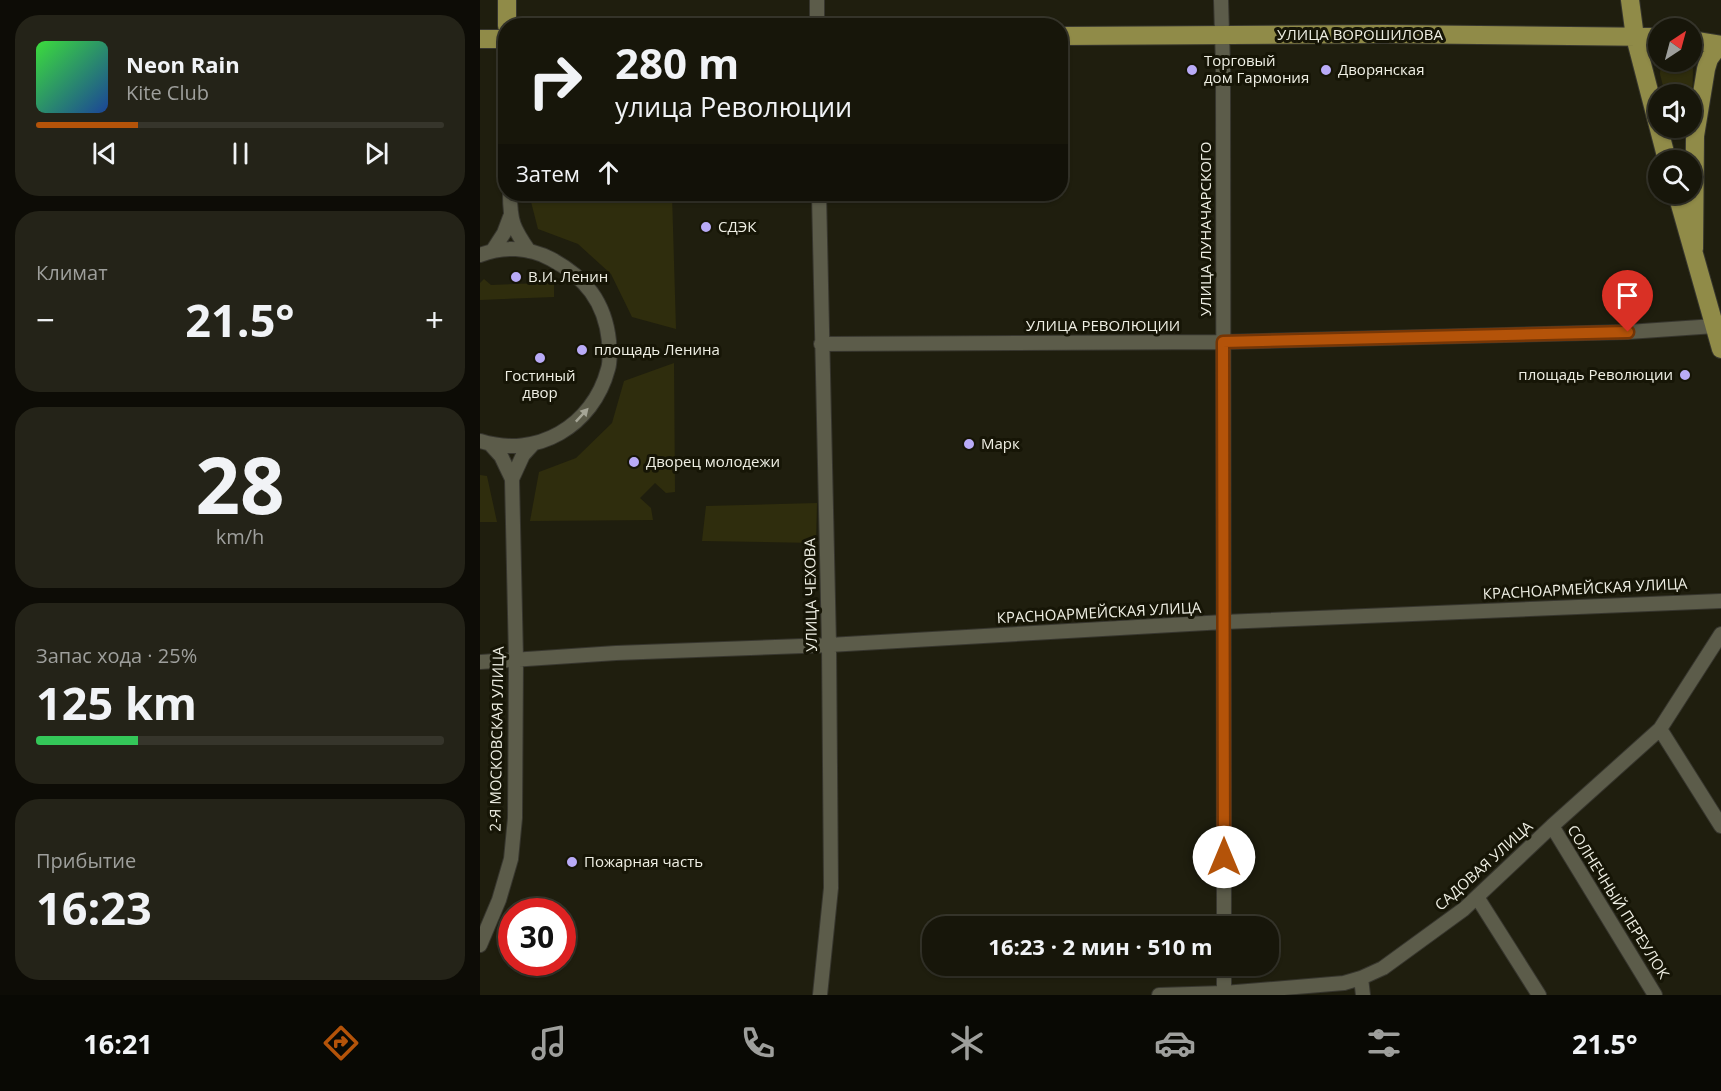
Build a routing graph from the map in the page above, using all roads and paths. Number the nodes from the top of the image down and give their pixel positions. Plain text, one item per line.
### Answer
1 (507, 0) edge
2 (817, 0) edge
3 (1221, 0) edge
4 (1630, 0) edge
5 (507, 18) edge
6 (817, 18) edge
7 (1068, 36) edge
8 (1222, 36) junction
9 (1635, 37) junction
10 (1648, 37) edge
11 (480, 39) edge
12 (498, 39) edge
13 (1702, 42) edge
14 (1720, 45) edge
15 (1648, 90) edge
16 (1702, 93) edge
17 (1660, 138) joint
18 (1693, 138) edge
19 (1695, 138) edge
20 (1664, 150) edge
21 (510, 201) edge
22 (819, 201) edge
23 (1680, 204) edge
24 (510, 217) junction
25 (1694, 249) junction
26 (529, 251) junction
27 (486, 252) edge
28 (1715, 326) junction
29 (1223, 342) junction
30 (821, 344) junction
31 (1721, 349) edge
32 (486, 443) edge
33 (533, 444) junction
34 (512, 479) junction
35 (1721, 601) edge
36 (1224, 622) junction
37 (1721, 634) edge
38 (829, 645) junction
39 (516, 659) junction
40 (480, 662) edge
41 (1660, 729) junction
42 (1552, 826) junction
43 (1721, 826) edge
44 (1477, 897) junction
45 (1224, 916) edge
46 (480, 945) edge
47 (1224, 976) edge
48 (1361, 978) junction
49 (1224, 994) edge
50 (820, 995) edge
51 (1159, 995) edge
52 (1364, 995) edge
53 (1539, 995) edge
54 (1655, 995) edge

1 - 5 main road
2 - 6 street
3 - 8 street, УЛИЦА ЛУНАЧАРСКОГО
4 - 9 main road
7 - 8 main road, УЛИЦА ВОРОШИЛОВА
8 - 9 main road, УЛИЦА ВОРОШИЛОВА
8 - 29 street, УЛИЦА ЛУНАЧАРСКОГО
9 - 10 main road, УЛИЦА ВОРОШИЛОВА
9 - 15 main road
11 - 12 main road
13 - 14 main road
14 - 16 main road
17 - 18 main road
17 - 20 main road
19 - 25 main road
21 - 24 street
22 - 30 street, УЛИЦА ЧЕХОВА
23 - 25 main road
24 - 26 street
24 - 27 street
25 - 28 main road
26 - 27 street
33 -> 26 street
28 - 29 street, УЛИЦА РЕВОЛЮЦИИ
28 - 31 main road
29 - 30 street, УЛИЦА РЕВОЛЮЦИИ
29 - 36 street, УЛИЦА ЛУНАЧАРСКОГО
30 - 38 street, УЛИЦА ЧЕХОВА
32 - 33 street
32 - 34 street
33 - 34 street
34 - 39 street, 2-Я МОСКОВСКАЯ УЛИЦА
35 - 36 street, КРАСНОАРМЕЙСКАЯ УЛИЦА
36 - 38 street, КРАСНОАРМЕЙСКАЯ УЛИЦА
36 - 45 street, УЛИЦА ЛУНАЧАРСКОГО
37 - 41 street, САДОВАЯ УЛИЦА
38 - 39 street, КРАСНОАРМЕЙСКАЯ УЛИЦА
38 - 50 street, УЛИЦА ЧЕХОВА
39 - 40 street, КРАСНОАРМЕЙСКАЯ УЛИЦА
39 - 46 street, 2-Я МОСКОВСКАЯ УЛИЦА
41 - 42 street, САДОВАЯ УЛИЦА
41 - 43 street
42 - 44 street, САДОВАЯ УЛИЦА
42 - 54 street, СОЛНЕЧНЫЙ ПЕРЕУЛОК
44 - 48 street, САДОВАЯ УЛИЦА
44 - 53 street
47 - 49 street
48 - 49 street, САДОВАЯ УЛИЦА
48 - 52 street
49 - 51 street, САДОВАЯ УЛИЦА

